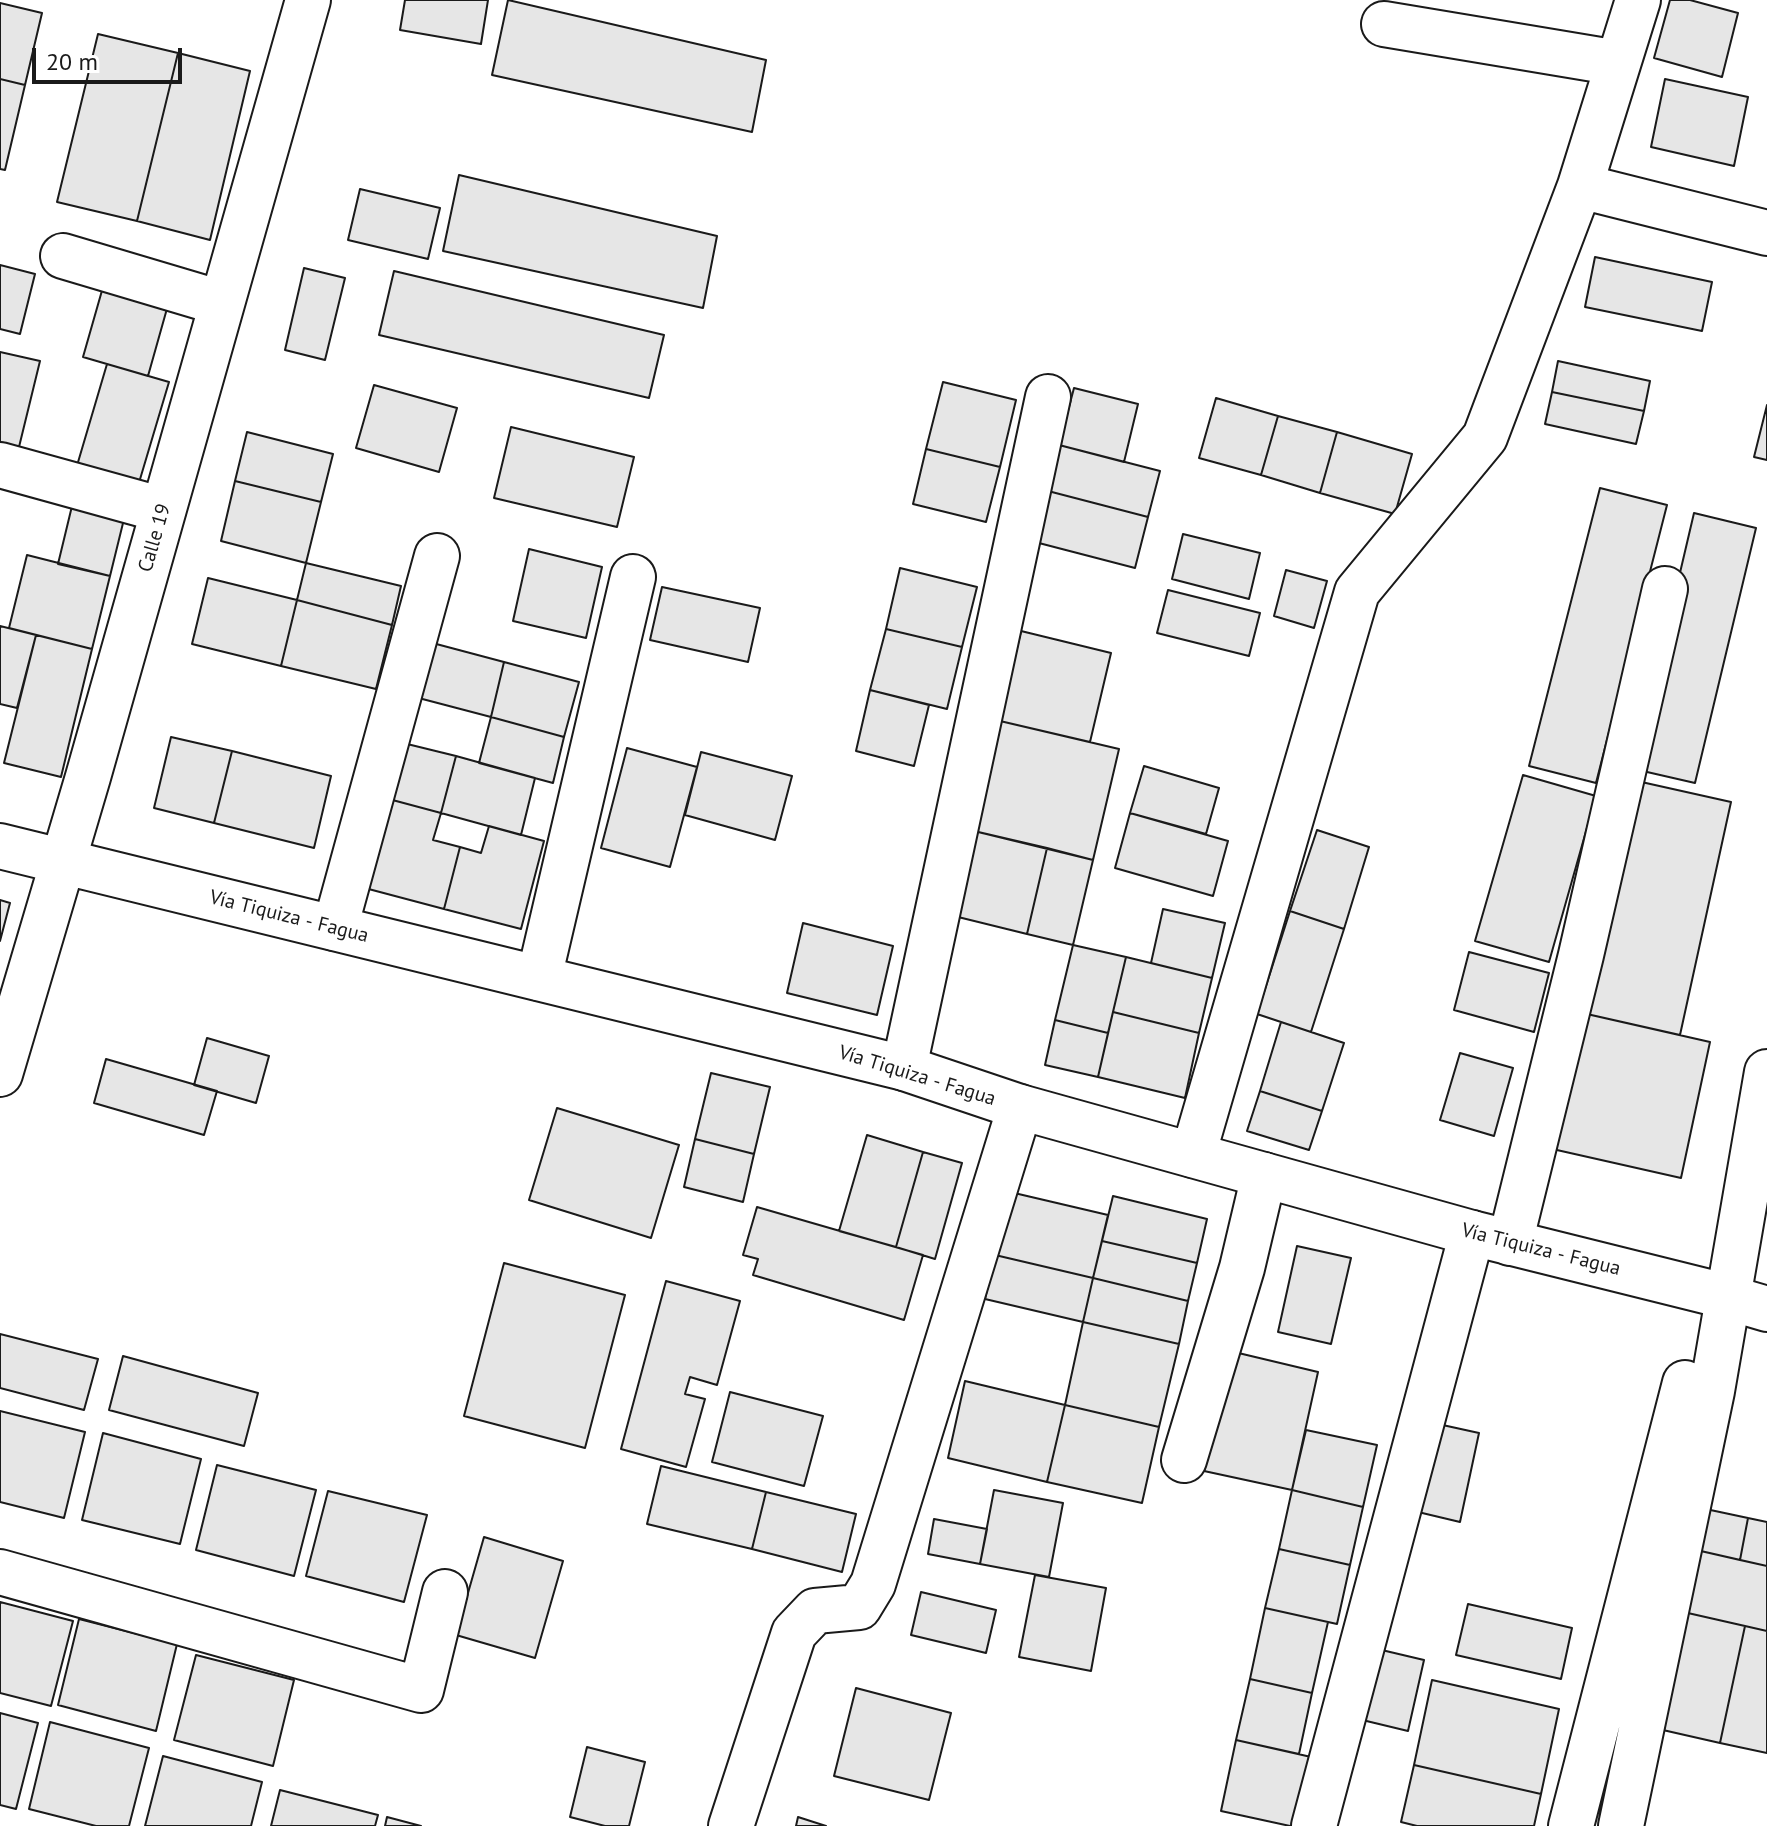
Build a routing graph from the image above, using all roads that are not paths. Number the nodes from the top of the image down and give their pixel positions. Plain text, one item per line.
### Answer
1 (308, 0) edge
2 (1638, 0) edge
3 (1384, 24) dead end
4 (1618, 63) junction
5 (1580, 186) junction
6 (1767, 233) edge
7 (63, 256) dead end
8 (221, 303) junction
9 (1048, 397) dead end
10 (0, 465) edge
11 (163, 510) junction
12 (437, 556) dead end
13 (633, 577) dead end
14 (1665, 589) dead end
15 (0, 846) edge
16 (63, 862) junction
17 (335, 928) junction
18 (539, 978) junction
19 (904, 1068) junction
20 (1767, 1072) edge
21 (0, 1074) edge
22 (1020, 1107) junction
23 (1193, 1155) junction
24 (1264, 1175) junction
25 (1491, 1238) junction
26 (1735, 1300) edge
27 (1184, 1460) dead end
28 (0, 1572) edge
29 (445, 1592) dead end
30 (731, 1826) edge
31 (1314, 1826) edge
32 (1571, 1826) edge
33 (1621, 1826) edge

1 - 8 street, Calle 19
2 - 4 street
3 - 4 street
4 - 5 street
5 - 6 street
5 - 23 street
7 - 8 street
8 - 11 street, Calle 19
9 - 19 street
10 - 11 street
11 - 16 street, Calle 19
12 - 17 street
13 - 18 street
14 - 25 street
15 - 16 street, Vía Tiquiza - Fagua
16 - 17 street, Vía Tiquiza - Fagua
16 - 21 street, Calle 19
17 - 18 street, Vía Tiquiza - Fagua
18 - 19 street, Vía Tiquiza - Fagua
19 - 22 street, Vía Tiquiza - Fagua
20 - 26 street
22 - 23 street, Vía Tiquiza - Fagua
22 - 30 street
23 - 24 street, Vía Tiquiza - Fagua
24 - 25 street, Vía Tiquiza - Fagua
24 - 27 street
25 - 26 street, Vía Tiquiza - Fagua
25 - 31 street
26 - 32 street
26 - 33 street
28 - 29 street

